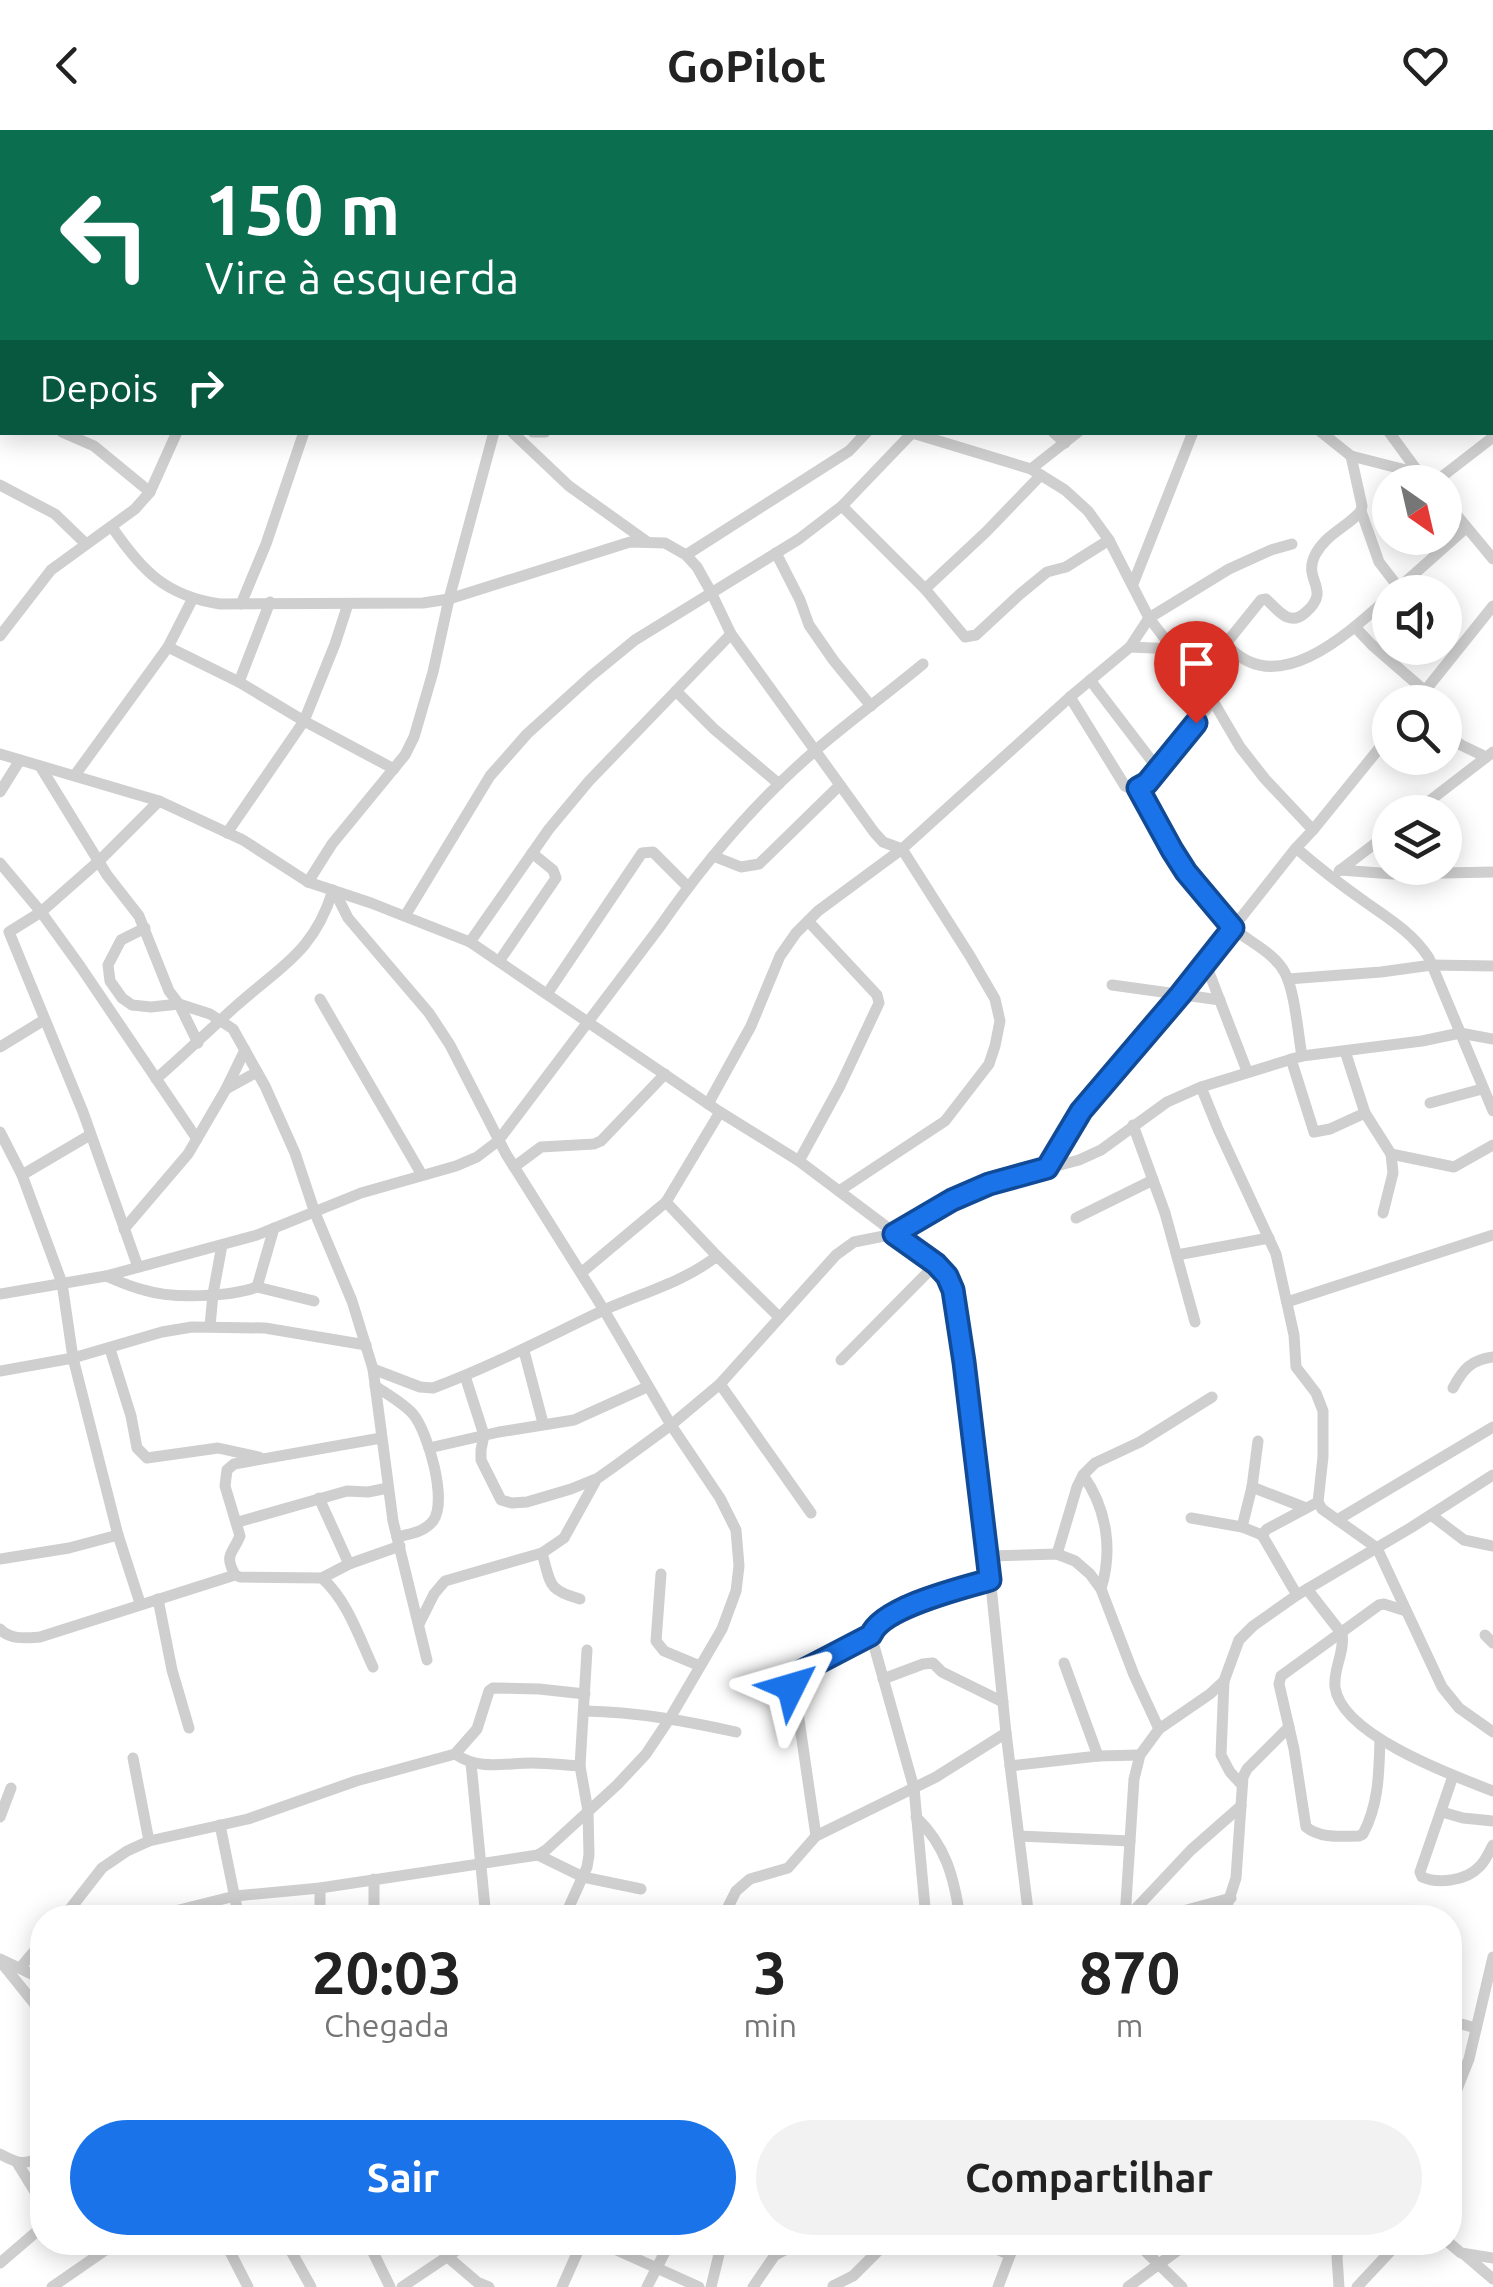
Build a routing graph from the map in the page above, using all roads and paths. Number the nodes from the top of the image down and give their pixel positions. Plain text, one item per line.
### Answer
1 (69, 435) edge
2 (97, 435) edge
3 (176, 435) edge
4 (303, 435) edge
5 (493, 435) edge
6 (515, 435) edge
7 (864, 435) edge
8 (909, 435) edge
9 (917, 435) edge
10 (1056, 435) edge
11 (1074, 435) edge
12 (1192, 435) edge
13 (1325, 435) edge
14 (1392, 435) edge
15 (1493, 436) edge
16 (1065, 443) junction
17 (94, 446) junction
18 (1350, 456) junction
19 (1380, 465) edge
20 (1416, 465) edge
21 (1451, 465) edge
22 (1036, 472) junction
23 (0, 485) edge
24 (150, 492) junction
25 (842, 506) junction
26 (1362, 512) junction
27 (1462, 523) edge
28 (112, 527) junction
29 (1466, 528) junction
30 (1109, 540) junction
31 (646, 542) junction
32 (86, 544) junction
33 (1292, 544) dead end
34 (776, 553) junction
35 (686, 555) junction
36 (1493, 559) edge
37 (1386, 575) edge
38 (1413, 575) edge
39 (1133, 584) junction
40 (925, 589) junction
41 (711, 592) junction
42 (192, 600) junction
43 (450, 600) junction
44 (270, 602) junction
45 (241, 604) junction
46 (348, 604) junction
47 (1372, 612) edge
48 (1491, 614) edge
49 (1149, 618) junction
50 (1356, 627) junction
51 (731, 634) junction
52 (0, 636) edge
53 (1130, 646) junction
54 (168, 647) junction
55 (1174, 650) junction
56 (924, 664) dead end
57 (1090, 680) junction
58 (239, 682) junction
59 (1413, 685) edge
60 (1435, 685) edge
61 (676, 691) junction
62 (1070, 697) junction
63 (1213, 701) junction
64 (871, 706) junction
65 (304, 721) junction
66 (1462, 746) edge
67 (815, 751) junction
68 (0, 754) edge
69 (1490, 754) edge
70 (1372, 757) edge
71 (20, 760) junction
72 (40, 766) junction
73 (394, 769) junction
74 (1158, 769) junction
75 (75, 775) junction
76 (779, 784) junction
77 (840, 785) junction
78 (1138, 788) junction
79 (0, 792) edge
80 (1436, 795) edge
81 (159, 801) junction
82 (1313, 830) junction
83 (227, 833) junction
84 (1372, 846) edge
85 (1296, 848) junction
86 (902, 849) junction
87 (532, 854) junction
88 (713, 856) junction
89 (100, 860) junction
90 (0, 863) edge
91 (1493, 872) edge
92 (1336, 874) junction
93 (308, 882) junction
94 (688, 886) junction
95 (334, 891) junction
96 (41, 912) junction
97 (406, 916) junction
98 (323, 918) junction
99 (348, 918) junction
100 (808, 922) junction
101 (145, 928) junction
102 (1233, 928) junction
103 (470, 942) junction
104 (500, 960) junction
105 (1205, 962) junction
106 (1432, 965) junction
107 (1493, 966) edge
108 (1288, 979) junction
109 (1112, 986) dead end
110 (547, 994) junction
111 (1180, 995) junction
112 (320, 999) dead end
113 (1220, 1000) junction
114 (179, 1004) junction
115 (221, 1019) junction
116 (44, 1020) junction
117 (589, 1022) junction
118 (1460, 1033) junction
119 (1493, 1039) edge
120 (198, 1043) junction
121 (0, 1047) edge
122 (245, 1050) junction
123 (1345, 1051) junction
124 (1296, 1058) junction
125 (257, 1072) junction
126 (1247, 1072) junction
127 (665, 1074) junction
128 (156, 1079) junction
129 (1201, 1086) junction
130 (226, 1089) junction
131 (1482, 1089) junction
132 (1430, 1103) dead end
133 (708, 1104) junction
134 (1493, 1111) edge
135 (720, 1112) junction
136 (1365, 1113) junction
137 (1133, 1125) junction
138 (0, 1132) edge
139 (90, 1135) junction
140 (198, 1139) junction
141 (498, 1141) junction
142 (1493, 1146) edge
143 (1391, 1154) junction
144 (800, 1162) junction
145 (514, 1167) junction
146 (1047, 1168) junction
147 (22, 1174) junction
148 (422, 1174) junction
149 (1153, 1180) junction
150 (839, 1191) junction
151 (666, 1202) junction
152 (315, 1213) junction
153 (1382, 1213) dead end
154 (1076, 1218) dead end
155 (274, 1228) junction
156 (124, 1229) junction
157 (894, 1234) junction
158 (1493, 1235) edge
159 (1269, 1238) junction
160 (222, 1245) junction
161 (1178, 1255) junction
162 (717, 1256) junction
163 (936, 1264) junction
164 (138, 1267) junction
165 (581, 1273) junction
166 (106, 1276) junction
167 (62, 1283) junction
168 (257, 1287) junction
169 (0, 1294) edge
170 (212, 1294) junction
171 (314, 1301) dead end
172 (1287, 1302) junction
173 (604, 1310) junction
174 (779, 1318) junction
175 (1195, 1322) dead end
176 (210, 1326) junction
177 (366, 1346) junction
178 (110, 1349) junction
179 (524, 1350) junction
180 (1493, 1357) edge
181 (73, 1358) junction
182 (841, 1360) dead end
183 (373, 1368) junction
184 (0, 1371) edge
185 (465, 1376) junction
186 (720, 1384) junction
187 (375, 1386) junction
188 (647, 1387) junction
189 (1453, 1388) dead end
190 (1212, 1397) dead end
191 (543, 1423) junction
192 (670, 1426) junction
193 (1493, 1428) edge
194 (484, 1434) junction
195 (380, 1438) junction
196 (1258, 1441) dead end
197 (429, 1448) junction
198 (263, 1458) junction
199 (1083, 1475) junction
200 (1493, 1475) edge
201 (598, 1478) junction
202 (1252, 1487) junction
203 (388, 1488) junction
204 (318, 1498) junction
205 (1318, 1502) junction
206 (1306, 1508) junction
207 (811, 1513) dead end
208 (1431, 1515) junction
209 (1191, 1518) dead end
210 (1337, 1520) junction
211 (238, 1522) junction
212 (1242, 1527) junction
213 (118, 1535) junction
214 (1262, 1535) junction
215 (398, 1542) junction
216 (1493, 1546) edge
217 (1377, 1548) junction
218 (542, 1554) junction
219 (1057, 1554) junction
220 (988, 1556) junction
221 (0, 1559) edge
222 (349, 1564) junction
223 (661, 1574) dead end
224 (235, 1575) junction
225 (322, 1578) junction
226 (990, 1580) junction
227 (1100, 1589) junction
228 (1302, 1592) junction
229 (158, 1599) junction
230 (580, 1599) dead end
231 (140, 1604) junction
232 (1406, 1612) junction
233 (419, 1624) junction
234 (0, 1628) edge
235 (1342, 1634) junction
236 (871, 1635) junction
237 (587, 1650) dead end
238 (427, 1660) dead end
239 (1064, 1663) dead end
240 (700, 1666) junction
241 (373, 1667) dead end
242 (883, 1679) junction
243 (1224, 1682) junction
244 (585, 1694) junction
245 (1002, 1702) junction
246 (585, 1711) junction
247 (670, 1718) junction
248 (1289, 1727) junction
249 (189, 1728) dead end
250 (1158, 1729) junction
251 (736, 1732) dead end
252 (1493, 1732) edge
253 (1006, 1733) junction
254 (1380, 1739) junction
255 (455, 1754) junction
256 (1140, 1755) junction
257 (1098, 1756) junction
258 (133, 1758) dead end
259 (470, 1763) junction
260 (580, 1766) junction
261 (1010, 1766) junction
262 (1454, 1776) junction
263 (1242, 1786) junction
264 (11, 1788) dead end
265 (914, 1788) junction
266 (1493, 1792) edge
267 (1241, 1806) junction
268 (588, 1811) junction
269 (1442, 1812) junction
270 (0, 1817) edge
271 (916, 1817) junction
272 (1493, 1821) edge
273 (220, 1825) junction
274 (816, 1836) junction
275 (1019, 1836) junction
276 (149, 1841) junction
277 (1130, 1841) junction
278 (1493, 1845) edge
279 (538, 1855) junction
280 (479, 1862) junction
281 (583, 1877) junction
282 (374, 1879) junction
283 (320, 1888) junction
284 (641, 1889) dead end
285 (235, 1896) junction
286 (1231, 1898) junction
287 (72, 1905) edge
288 (199, 1905) edge
289 (237, 1905) edge
290 (320, 1905) edge
291 (374, 1905) edge
292 (484, 1905) edge
293 (570, 1905) edge
294 (729, 1905) edge
295 (925, 1905) edge
296 (957, 1905) edge
297 (1027, 1905) edge
298 (1127, 1905) edge
299 (1138, 1905) edge
300 (1205, 1905) edge
301 (1228, 1905) edge
302 (30, 1956) edge
303 (1493, 1957) edge
304 (0, 1960) edge
305 (20, 1968) junction
306 (30, 1973) edge
307 (30, 1998) edge
308 (1462, 2024) edge
309 (1476, 2028) junction
310 (1462, 2078) edge
311 (0, 2154) edge
312 (30, 2160) edge
313 (18, 2164) junction
314 (30, 2183) edge
315 (30, 2237) edge
316 (1462, 2252) joint
317 (98, 2255) edge
318 (232, 2255) edge
319 (293, 2255) edge
320 (374, 2255) edge
321 (452, 2255) edge
322 (576, 2255) edge
323 (627, 2255) edge
324 (664, 2255) edge
325 (719, 2255) edge
326 (775, 2255) edge
327 (874, 2255) edge
328 (1011, 2255) edge
329 (1148, 2255) edge
330 (1170, 2255) edge
331 (1337, 2255) edge
332 (1387, 2255) edge
333 (448, 2258) junction
334 (1493, 2258) edge
335 (0, 2262) edge
336 (1157, 2264) junction
337 (658, 2269) junction
338 (1493, 2279) edge
339 (833, 2286) edge
340 (52, 2287) edge
341 (248, 2287) edge
342 (311, 2287) edge
343 (390, 2287) edge
344 (402, 2287) edge
345 (489, 2287) edge
346 (562, 2287) edge
347 (647, 2287) edge
348 (700, 2287) edge
349 (710, 2287) edge
350 (754, 2287) edge
351 (998, 2287) edge
352 (1128, 2287) edge
353 (1182, 2287) edge
354 (1339, 2287) edge
355 (1357, 2287) edge

1 - 17 street
2 - 17 street
3 - 24 street
4 - 45 street
5 - 43 street
6 - 31 street
7 - 35 street
8 - 25 street
9 - 22 street
10 - 16 street
11 - 16 street
12 - 39 street
13 - 18 street
14 - 20 street
15 - 21 street
16 - 22 street
17 - 24 street
18 - 19 street
18 - 26 street
22 - 30 street
22 - 40 street
23 - 32 street
24 - 28 street
25 - 34 street
25 - 40 street
26 - 37 street
26 - 50 street
27 - 29 street
28 - 32 street
28 - 42 street
29 - 36 street
29 - 38 street
30 - 39 street
30 - 40 street
31 - 35 street
31 - 43 street
32 - 52 street
33 - 49 street
34 - 41 street
34 - 64 street
35 - 41 street
39 - 49 street
41 - 51 street
41 - 97 street
42 - 45 street
42 - 54 street
43 - 46 street
43 - 73 street
44 - 45 street
44 - 46 street
44 - 58 street
46 - 65 street
47 - 50 street
48 - 60 street
49 - 53 street
49 - 55 street
50 - 59 street
51 - 61 street
51 - 67 street
53 - 55 street
53 - 57 street
54 - 58 street
54 - 75 street
55 - 63 street
56 - 64 street
57 - 62 street
57 - 74 street
58 - 65 street
61 - 76 street
61 - 87 street
62 - 78 street
62 - 86 street
63 - 74 street
63 - 82 street
64 - 67 street
65 - 73 street
65 - 83 street
66 - 69 street
67 - 76 street
67 - 77 street
68 - 71 street
69 - 80 street
70 - 82 street
71 - 72 street
71 - 79 street
72 - 75 street
72 - 89 street
73 - 93 street
74 - 78 street
75 - 81 street
76 - 88 street
77 - 86 street
77 - 88 street
78 - 102 street
81 - 83 street
81 - 89 street
82 - 85 street
83 - 93 street
84 - 92 street
85 - 92 street
85 - 102 street
86 - 100 street
86 - 150 street
87 - 103 street
87 - 104 street
88 - 94 street
89 - 96 street
89 - 101 street
90 - 96 street
91 - 92 street
92 - 106 street
93 - 95 street
94 - 110 street
94 - 117 street
95 - 97 street
95 - 98 street
95 - 99 street
96 - 116 street
96 - 128 street
97 - 103 street
98 - 99 street
98 - 115 street
99 - 141 street
100 - 133 street
100 - 144 street
101 - 114 street
101 - 114 street
102 - 105 street
102 - 108 street
103 - 104 street
104 - 110 street
105 - 111 street
105 - 113 street
106 - 107 street
106 - 108 street
106 - 118 street
108 - 124 street
109 - 111 street
110 - 117 street
111 - 113 street
111 - 146 street
112 - 148 street
113 - 126 street
114 - 115 street
114 - 120 street
115 - 120 street
115 - 122 street
116 - 121 street
116 - 139 street
117 - 127 street
117 - 141 street
118 - 119 street
118 - 123 street
118 - 131 street
120 - 128 street
122 - 125 street
122 - 130 street
123 - 124 street
123 - 136 street
124 - 126 street
124 - 136 street
125 - 130 street
125 - 152 street
126 - 129 street
127 - 133 street
127 - 145 street
128 - 140 street
129 - 137 street
129 - 159 street
130 - 140 street
131 - 132 street
131 - 134 street
133 - 135 street
135 - 144 street
135 - 151 street
136 - 143 street
137 - 146 street
137 - 149 street
138 - 147 street
139 - 147 street
139 - 156 street
140 - 156 street
141 - 145 street
141 - 148 street
142 - 143 street
143 - 153 street
144 - 150 street
145 - 165 street
146 - 157 street
147 - 167 street
148 - 152 street
149 - 154 street
149 - 161 street
150 - 157 street
151 - 162 street
151 - 165 street
152 - 155 street
152 - 177 street
155 - 160 street
155 - 168 street
156 - 164 street
157 - 163 street
157 - 174 street
158 - 172 street
159 - 161 street
159 - 172 street
160 - 164 street
160 - 170 street
161 - 175 street
162 - 173 street
162 - 174 street
163 - 182 street
163 - 220 street
164 - 166 street
165 - 173 street
166 - 167 street
166 - 170 street
167 - 169 street
167 - 181 street
168 - 170 street
168 - 171 street
170 - 176 street
172 - 205 street
173 - 179 street
173 - 188 street
174 - 186 street
176 - 177 street
176 - 178 street
177 - 183 street
178 - 181 street
178 - 198 street
179 - 185 street
179 - 191 street
180 - 189 street
181 - 184 street
181 - 213 street
183 - 185 street
183 - 187 street
185 - 194 street
186 - 192 street
186 - 207 street
187 - 195 street
187 - 197 street
188 - 191 street
188 - 192 street
190 - 199 street
191 - 194 street
192 - 201 street
192 - 240 street
193 - 210 street
194 - 197 street
194 - 201 street
195 - 198 street
195 - 203 street
196 - 202 street
197 - 215 street
198 - 211 street
199 - 219 street
199 - 227 street
200 - 208 street
201 - 218 street
202 - 206 street
202 - 212 street
203 - 204 street
203 - 215 street
204 - 211 street
204 - 222 street
205 - 206 street
205 - 210 street
206 - 214 street
208 - 216 street
208 - 217 street
209 - 212 street
210 - 217 street
211 - 224 street
212 - 214 street
213 - 221 street
213 - 231 street
214 - 228 street
215 - 222 street
215 - 233 street
217 - 228 street
217 - 232 street
218 - 230 street
218 - 233 street
219 - 220 street
219 - 227 street
220 - 226 street
222 - 225 street
223 - 240 street
224 - 225 street
224 - 229 street
225 - 241 street
226 - 236 street
226 - 245 street
227 - 250 street
228 - 235 street
228 - 243 street
229 - 231 street
229 - 249 street
231 - 234 street
232 - 235 street
232 - 252 street
233 - 238 street
235 - 248 street
235 - 254 street
236 - 242 street
236 - 274 street
237 - 244 street
239 - 257 street
240 - 247 street
242 - 245 street
242 - 265 street
243 - 250 street
243 - 263 street
244 - 246 street
244 - 255 street
245 - 253 street
246 - 247 street
246 - 260 street
247 - 251 street
247 - 268 street
248 - 254 street
248 - 263 street
250 - 256 street
253 - 261 street
253 - 265 street
254 - 262 street
255 - 259 street
255 - 273 street
256 - 257 street
256 - 277 street
257 - 261 street
258 - 276 street
259 - 260 street
259 - 280 street
260 - 268 street
261 - 275 street
262 - 266 street
262 - 269 street
263 - 267 street
264 - 270 street
265 - 271 street
265 - 274 street
267 - 286 street
267 - 299 street
268 - 279 street
268 - 281 street
269 - 272 street
269 - 278 street
271 - 295 street
271 - 296 street
273 - 276 street
273 - 285 street
274 - 294 street
275 - 277 street
275 - 297 street
276 - 287 street
277 - 298 street
279 - 280 street
279 - 281 street
280 - 282 street
280 - 292 street
281 - 284 street
281 - 293 street
282 - 283 street
282 - 291 street
283 - 285 street
283 - 290 street
285 - 288 street
285 - 289 street
286 - 300 street
286 - 301 street
302 - 305 street
303 - 309 street
304 - 305 street
304 - 307 street
305 - 306 street
308 - 309 street
309 - 310 street
311 - 313 street
312 - 313 street
313 - 314 street
315 - 335 street
316 - 334 street
316 - 338 street
317 - 340 street
318 - 341 street
319 - 342 street
320 - 343 street
321 - 333 street
322 - 346 street
323 - 337 street
324 - 337 street
325 - 349 street
326 - 350 street
327 - 339 street
328 - 351 street
329 - 336 street
330 - 336 street
331 - 354 street
332 - 355 street
333 - 344 street
333 - 345 street
336 - 352 street
336 - 353 street
337 - 347 street
337 - 348 street

